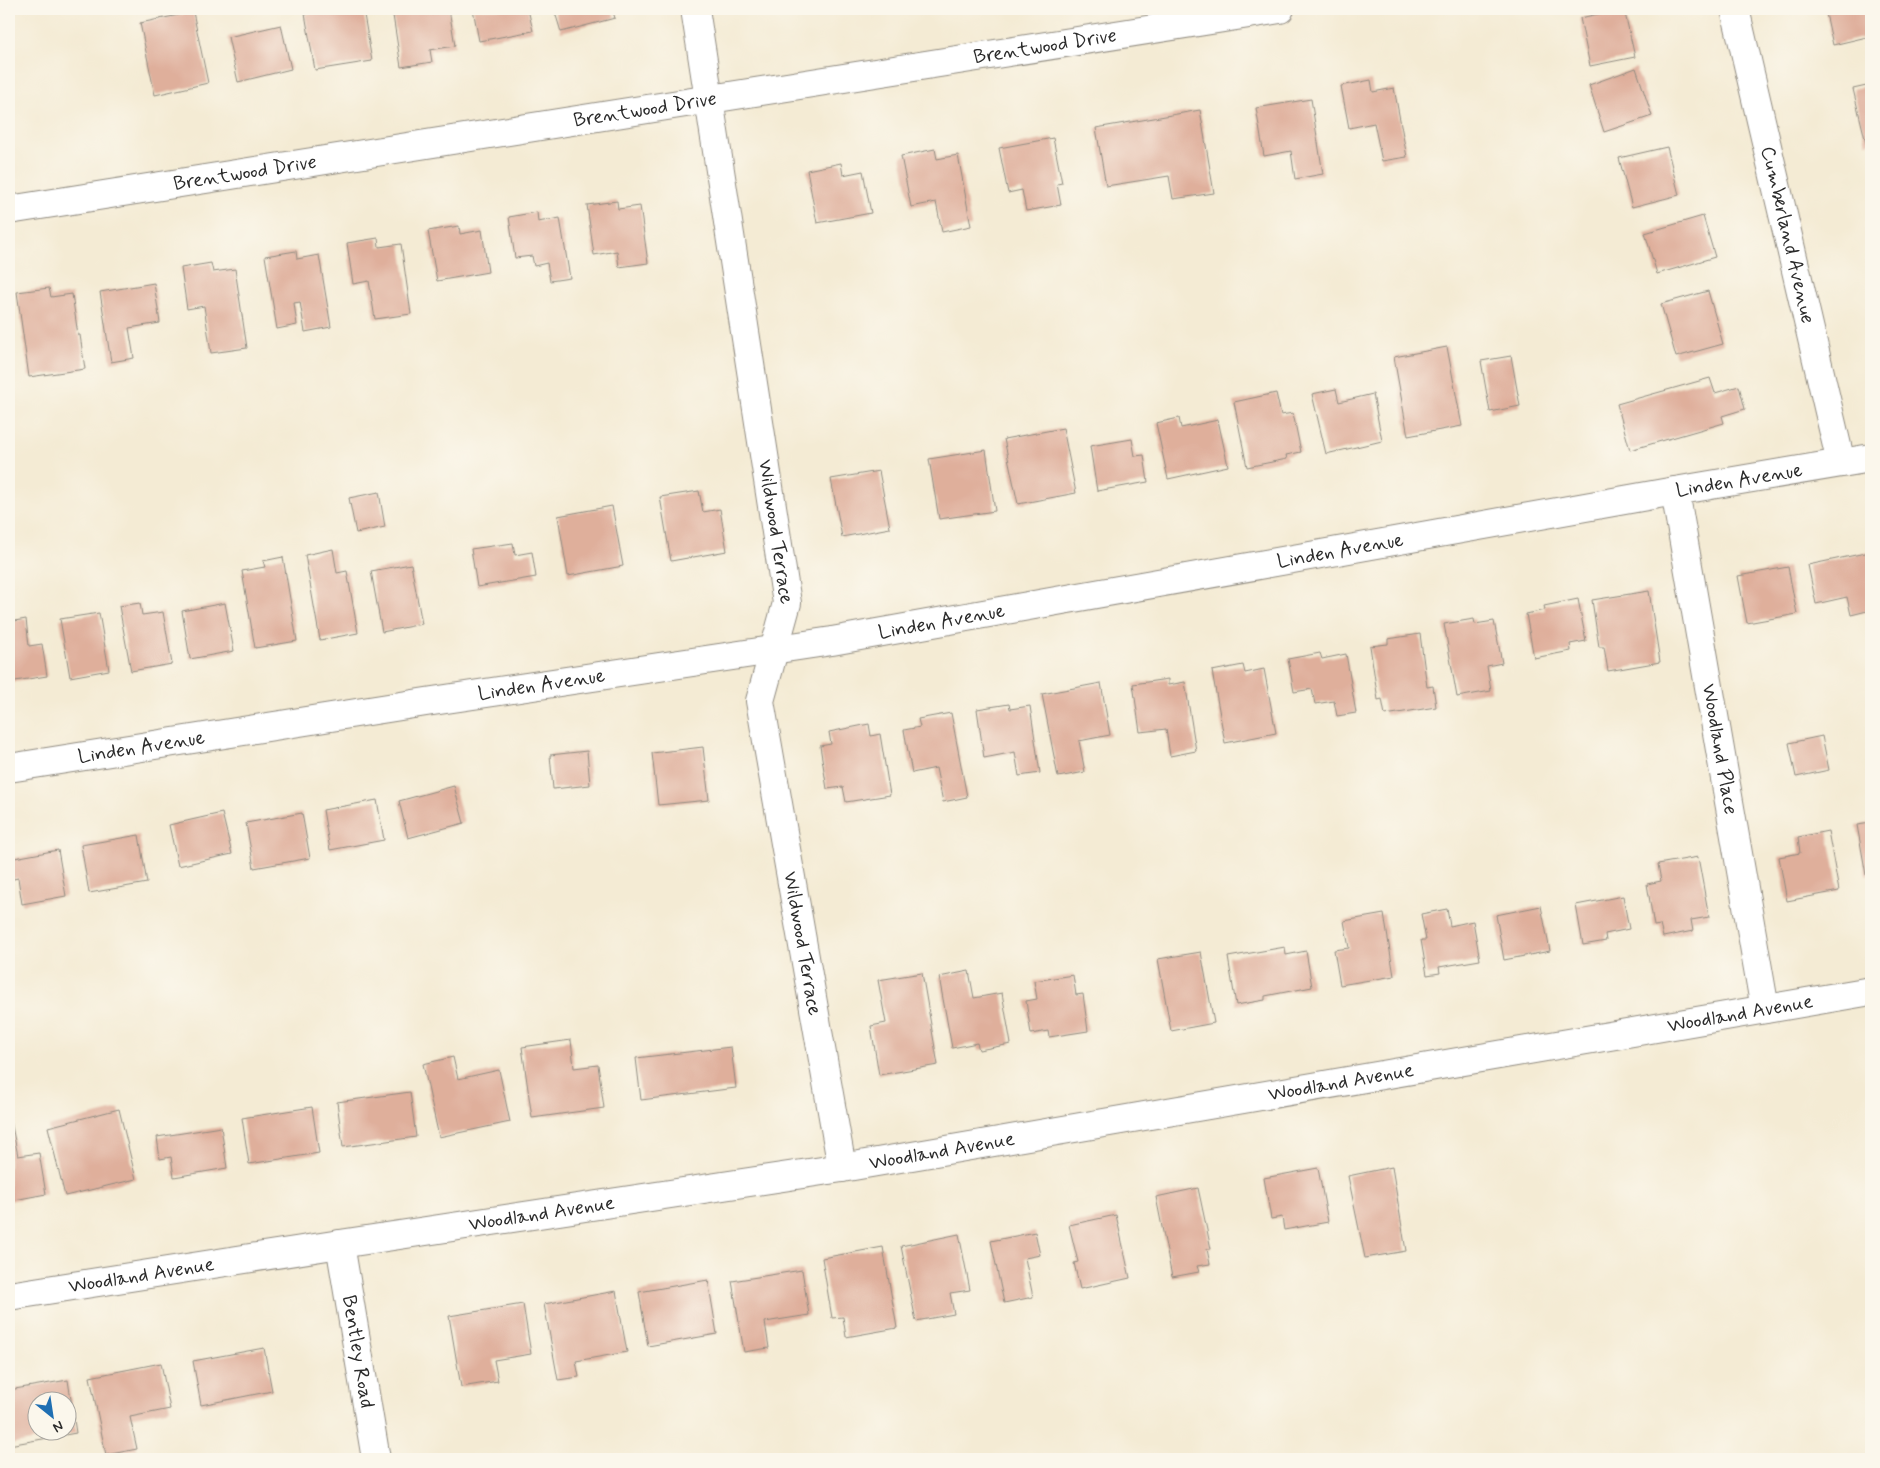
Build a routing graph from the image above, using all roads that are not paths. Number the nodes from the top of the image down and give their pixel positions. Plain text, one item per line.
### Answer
1 (695, 9) edge
2 (1280, 9) edge
3 (1735, 9) edge
4 (709, 99) junction
5 (9, 210) edge
6 (1871, 458) edge
7 (1841, 463) junction
8 (1675, 491) junction
9 (774, 650) junction
10 (9, 768) edge
11 (1871, 991) edge
12 (1765, 1009) junction
13 (842, 1168) junction
14 (340, 1244) junction
15 (9, 1296) edge
16 (376, 1459) edge

1 - 4 street, Wildwood Terrace
2 - 4 street, Brentwood Drive
3 - 7 street, Cumberland Avenue
4 - 5 street, Brentwood Drive
4 - 9 street, Wildwood Terrace
6 - 7 street, Linden Avenue
7 - 8 street, Linden Avenue
8 - 9 street, Linden Avenue
8 - 12 street, Woodland Place
9 - 10 street, Linden Avenue
9 - 13 street, Wildwood Terrace
11 - 12 street, Woodland Avenue
12 - 13 street, Woodland Avenue
13 - 14 street, Woodland Avenue
14 - 15 street, Woodland Avenue
14 - 16 street, Bentley Road

